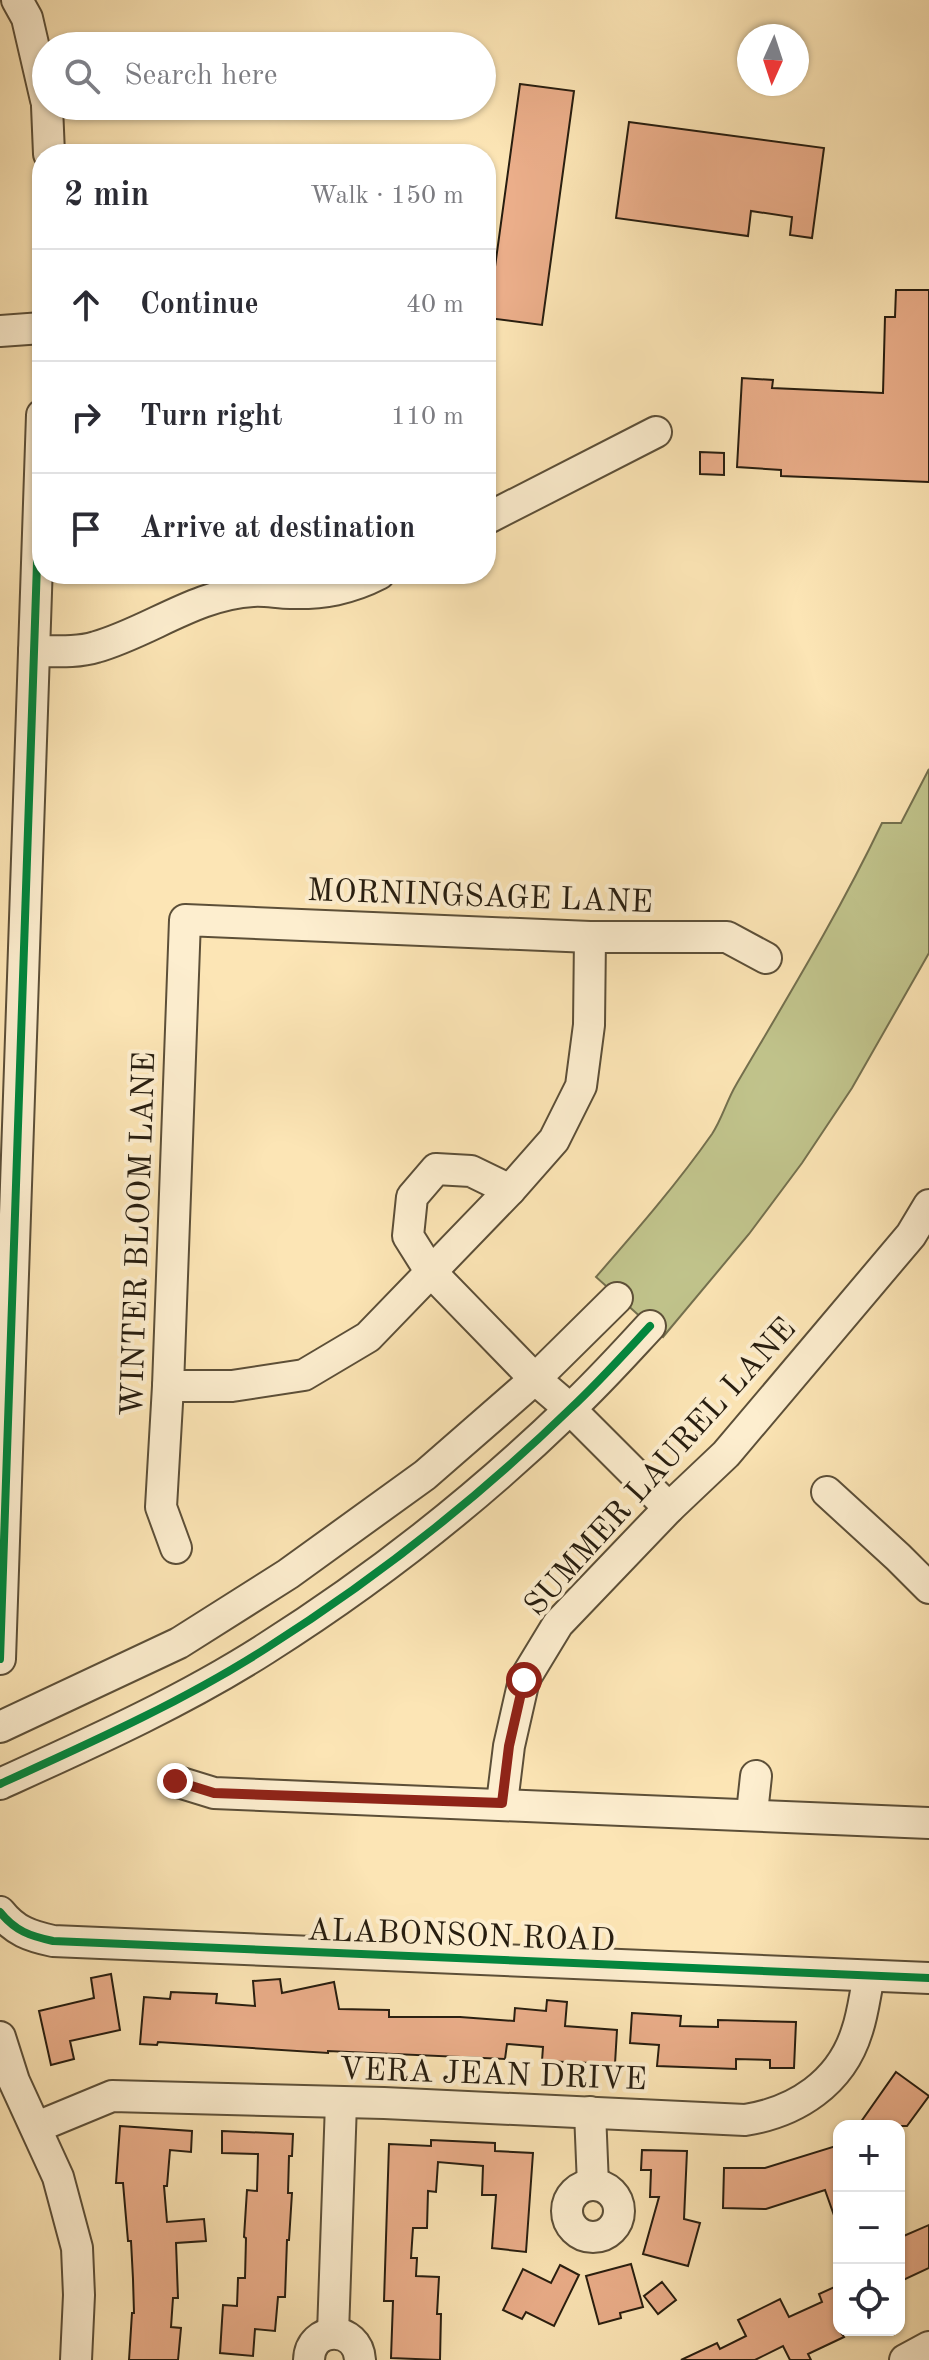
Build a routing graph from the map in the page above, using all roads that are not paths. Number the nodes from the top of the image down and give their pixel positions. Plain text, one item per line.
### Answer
1 (17, 0) edge
2 (32, 40) edge
3 (47, 120) edge
4 (48, 144) edge
5 (32, 329) edge
6 (0, 331) edge
7 (656, 432) dead end
8 (496, 514) edge
9 (36, 584) edge
10 (360, 584) edge
11 (34, 651) junction
12 (185, 920) joint
13 (590, 937) junction
14 (766, 958) dead end
15 (10, 1098) edge
16 (510, 1190) junction
17 (929, 1205) edge
18 (920, 1241) edge
19 (430, 1271) junction
20 (617, 1298) dead end
21 (650, 1326) dead end
22 (535, 1379) junction
23 (168, 1386) junction
24 (570, 1409) junction
25 (827, 1492) dead end
26 (669, 1508) junction
27 (176, 1548) dead end
28 (929, 1588) edge
29 (0, 1659) edge
30 (0, 1727) edge
31 (756, 1776) dead end
32 (175, 1781) dead end
33 (0, 1784) edge
34 (502, 1803) junction
35 (752, 1813) junction
36 (929, 1823) edge
37 (3, 1924) edge
38 (869, 1976) junction
39 (929, 1978) edge
40 (0, 2037) edge
41 (341, 2103) junction
42 (590, 2112) junction
43 (37, 2127) junction
44 (593, 2185) dead end
45 (333, 2333) junction
46 (929, 2347) edge
47 (76, 2360) edge
48 (309, 2360) edge
49 (360, 2360) edge
50 (905, 2360) edge

1 - 2 street
3 - 4 street
5 - 6 street
7 - 8 street
9 - 11 street
10 - 11 street
11 - 15 street
12 - 13 street, MORNINGSAGE LANE
12 - 23 street, WINTER BLOOM LANE
13 - 14 street, MORNINGSAGE LANE
13 - 16 street
15 - 29 street
16 - 19 street
16 - 19 street
17 - 18 street, SUMMER LAUREL LANE
18 - 26 street, SUMMER LAUREL LANE
19 - 22 street
19 - 23 street
20 - 22 street
21 - 24 street
22 - 24 street
22 - 30 street
23 - 27 street, WINTER BLOOM LANE
24 - 26 street
24 - 33 street
25 - 28 street
26 - 34 street, SUMMER LAUREL LANE
31 - 35 street
32 - 34 street
34 - 35 street
35 - 36 street
37 - 38 street, ALABONSON ROAD
38 - 39 street, ALABONSON ROAD
38 - 42 street, VERA JEAN DRIVE
40 - 43 street
41 - 42 street, VERA JEAN DRIVE
41 - 43 street, VERA JEAN DRIVE
41 - 45 street
42 - 44 street
43 - 47 street
45 - 48 street
45 - 49 street
46 - 50 street

